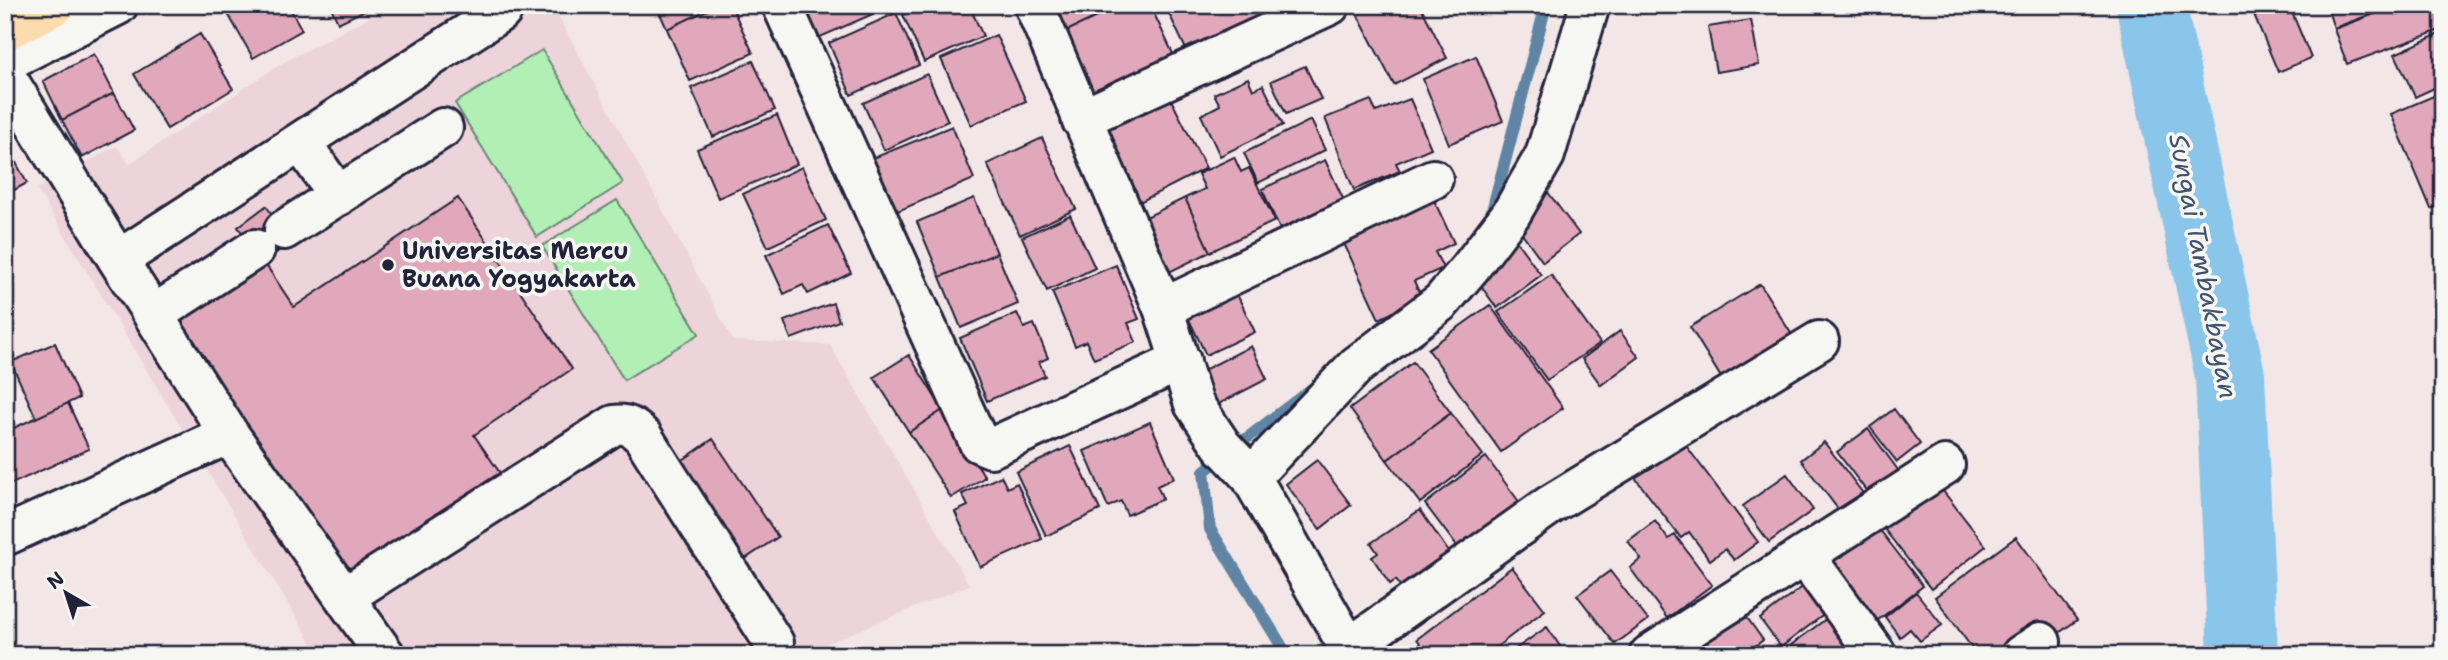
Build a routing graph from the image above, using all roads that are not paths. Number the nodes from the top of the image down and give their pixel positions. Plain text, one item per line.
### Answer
1 (55, 5) edge
2 (118, 5) edge
3 (782, 5) edge
4 (1034, 5) edge
5 (1330, 5) edge
6 (1590, 5) edge
7 (502, 11) dead end
8 (5, 31) edge
9 (5, 62) edge
10 (5, 75) edge
11 (1081, 119) junction
12 (443, 128) dead end
13 (301, 142) junction
14 (1433, 179) dead end
15 (338, 196) junction
16 (118, 260) junction
17 (1163, 308) junction
18 (153, 315) junction
19 (1819, 341) dead end
20 (1181, 360) junction
21 (229, 434) junction
22 (1945, 465) dead end
23 (1251, 477) junction
24 (5, 536) edge
25 (1805, 556) junction
26 (344, 597) junction
27 (774, 643) dead end
28 (1351, 651) edge
29 (385, 655) edge
30 (1649, 655) edge
31 (1877, 655) edge

1 - 8 highway
2 - 9 street
3 - 20 street
4 - 11 street
5 - 11 street
6 - 23 street
7 - 13 street
10 - 16 street
11 - 17 street
12 - 15 street
13 - 15 street
13 - 16 street
14 - 17 street
15 - 18 street
16 - 18 street
17 - 20 street
18 - 21 street
19 - 28 street
20 - 23 street
21 - 24 street
21 - 26 street
22 - 25 street
23 - 28 street
25 - 30 street
25 - 31 street
26 - 27 street
26 - 29 street

